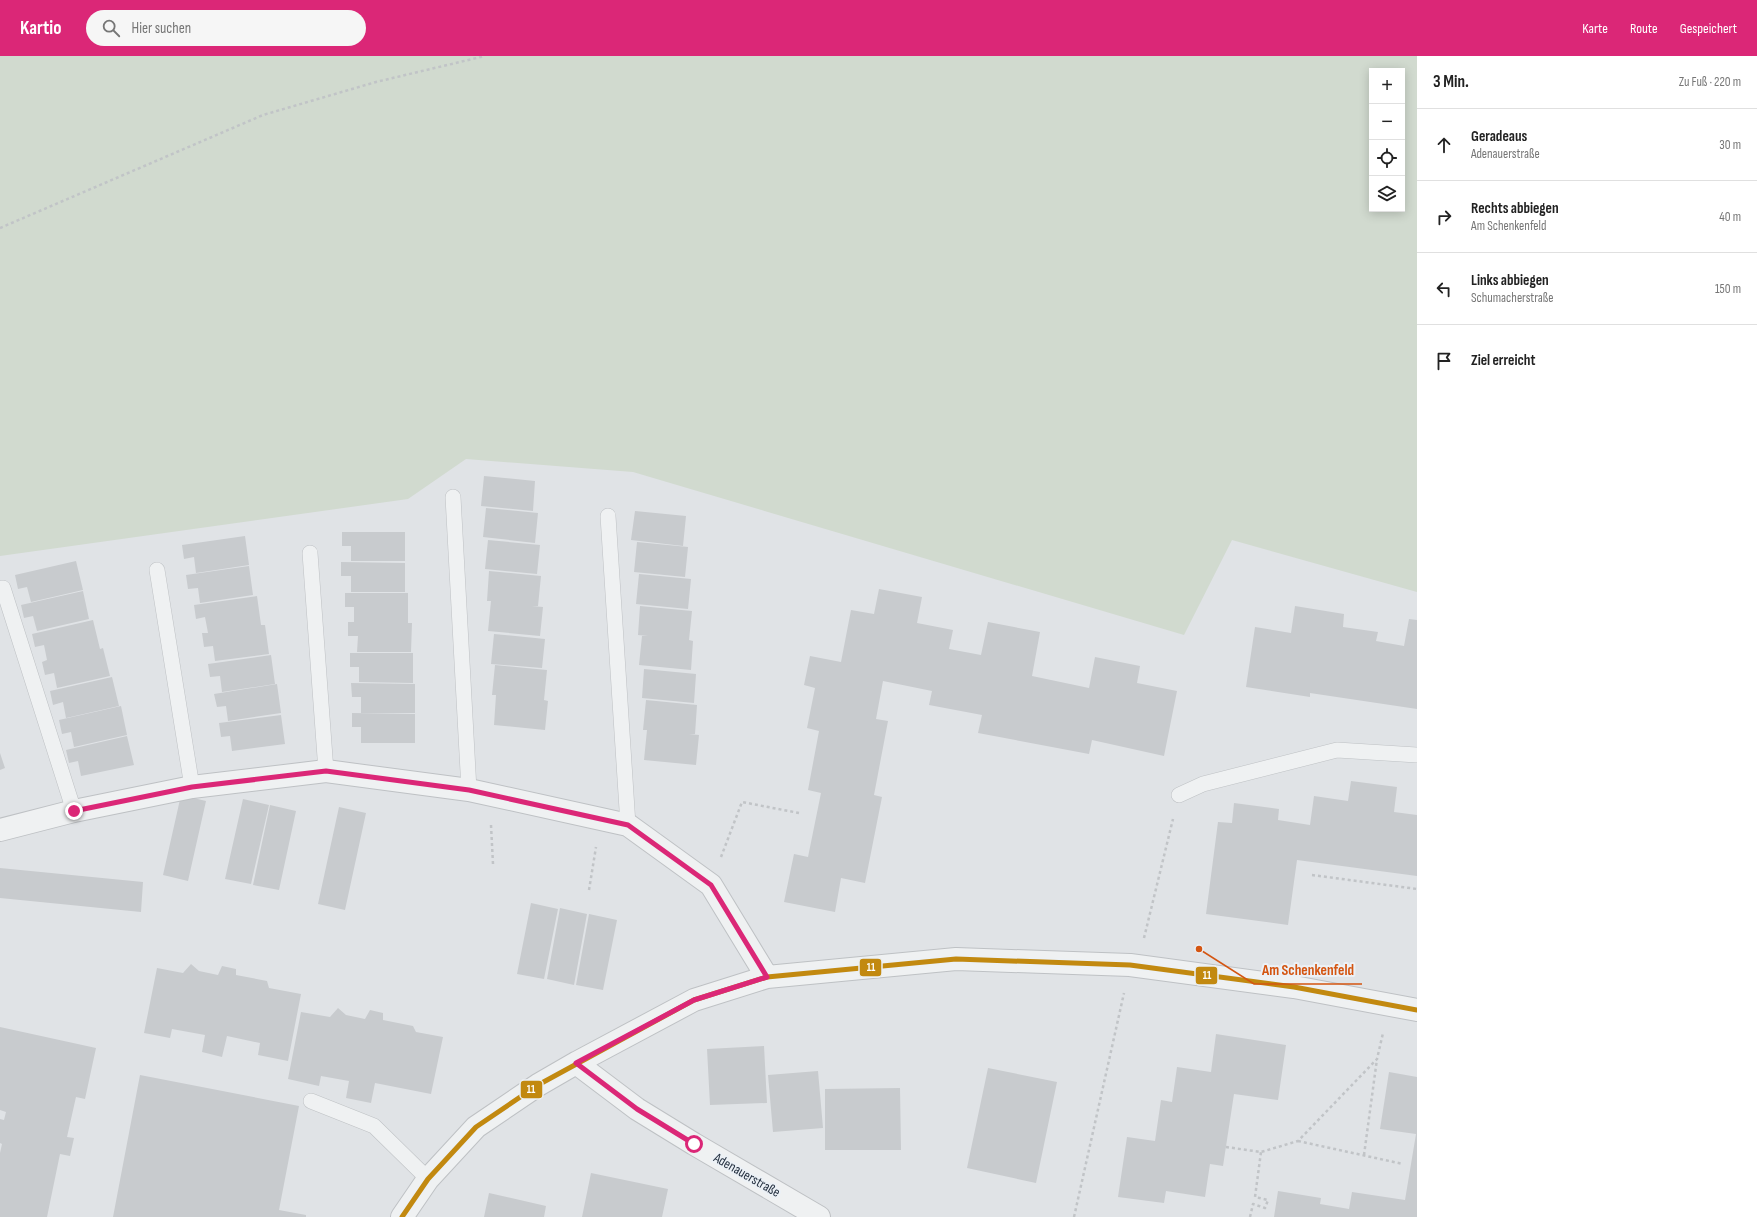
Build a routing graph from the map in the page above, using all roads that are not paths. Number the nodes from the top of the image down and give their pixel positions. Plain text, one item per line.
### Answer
1 (453, 497) dead end
2 (608, 516) dead end
3 (310, 553) dead end
4 (157, 570) dead end
5 (3, 588) dead end
6 (1417, 755) edge
7 (326, 771) junction
8 (192, 787) junction
9 (469, 790) junction
10 (1178, 795) dead end
11 (74, 811) junction
12 (628, 825) junction
13 (0, 830) edge
14 (767, 977) junction
15 (1417, 1010) edge
16 (576, 1063) junction
17 (311, 1102) dead end
18 (428, 1180) junction
19 (402, 1217) edge
20 (819, 1217) edge

1 - 9 lane
2 - 12 lane
3 - 7 lane
4 - 8 lane
5 - 11 lane
6 - 10 lane
7 - 8 street
7 - 9 street
8 - 11 street
9 - 12 street
11 - 13 street
12 - 14 street
14 - 15 street
14 - 16 street
16 - 18 street
16 - 20 street, Adenauerstraße
17 - 18 lane
18 - 19 street

